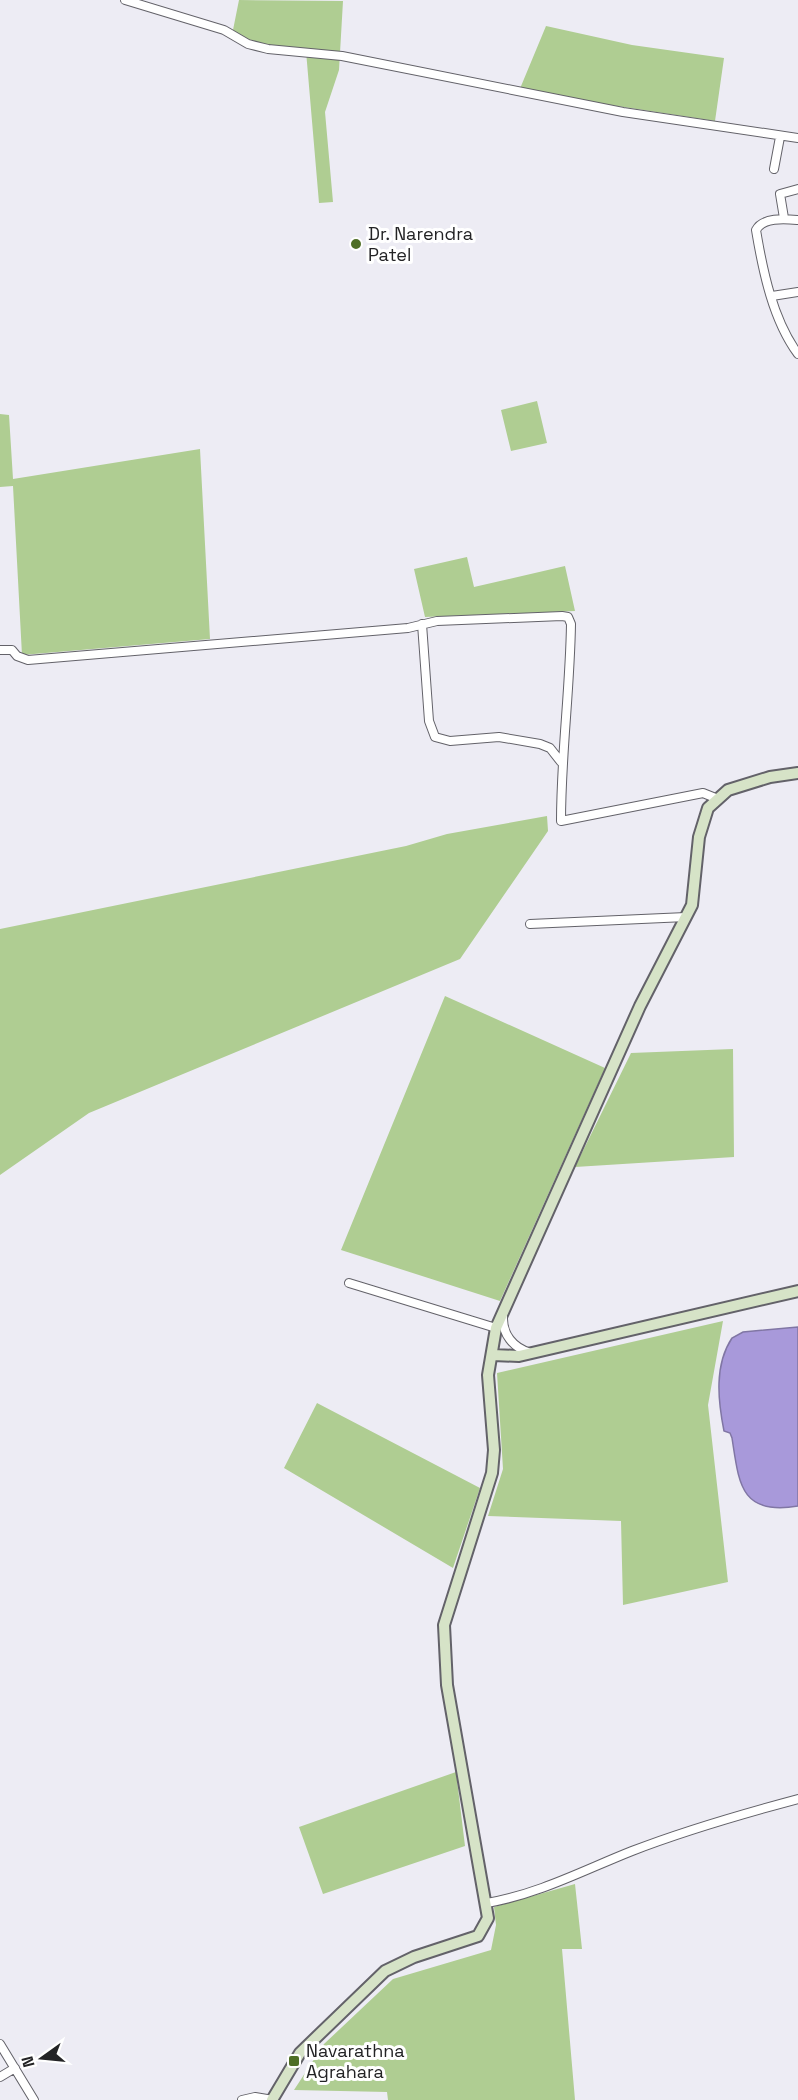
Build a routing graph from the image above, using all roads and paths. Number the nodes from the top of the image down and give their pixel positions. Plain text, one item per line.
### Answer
1 (125, 0) edge
2 (780, 137) junction
3 (798, 138) edge
4 (774, 169) dead end
5 (798, 189) edge
6 (784, 218) junction
7 (798, 220) edge
8 (798, 292) edge
9 (772, 296) junction
10 (798, 354) edge
11 (422, 624) junction
12 (0, 650) edge
13 (561, 762) junction
14 (798, 773) edge
15 (718, 799) junction
16 (686, 917) junction
17 (530, 924) dead end
18 (349, 1283) dead end
19 (798, 1291) edge
20 (504, 1311) junction
21 (496, 1328) junction
22 (532, 1353) junction
23 (493, 1355) junction
24 (798, 1799) edge
25 (486, 1903) junction
26 (0, 2044) edge
27 (15, 2068) junction
28 (0, 2077) edge
29 (34, 2100) edge
30 (242, 2100) edge
31 (272, 2100) edge

1 - 2 street
2 - 3 street
2 - 4 street
5 - 6 street
6 - 7 street
6 - 9 street
8 - 9 street
9 - 10 street
11 - 12 street
11 - 13 street
11 - 13 street
13 - 15 street
14 - 15 street
15 - 16 street
16 - 17 street
16 - 20 street
18 - 21 street
19 - 22 street
20 - 21 street
20 - 22 street
21 - 23 street
22 - 23 street
23 - 25 street
24 - 25 street
25 - 31 street
26 - 27 street
27 - 28 street
27 - 29 street
30 - 31 street

